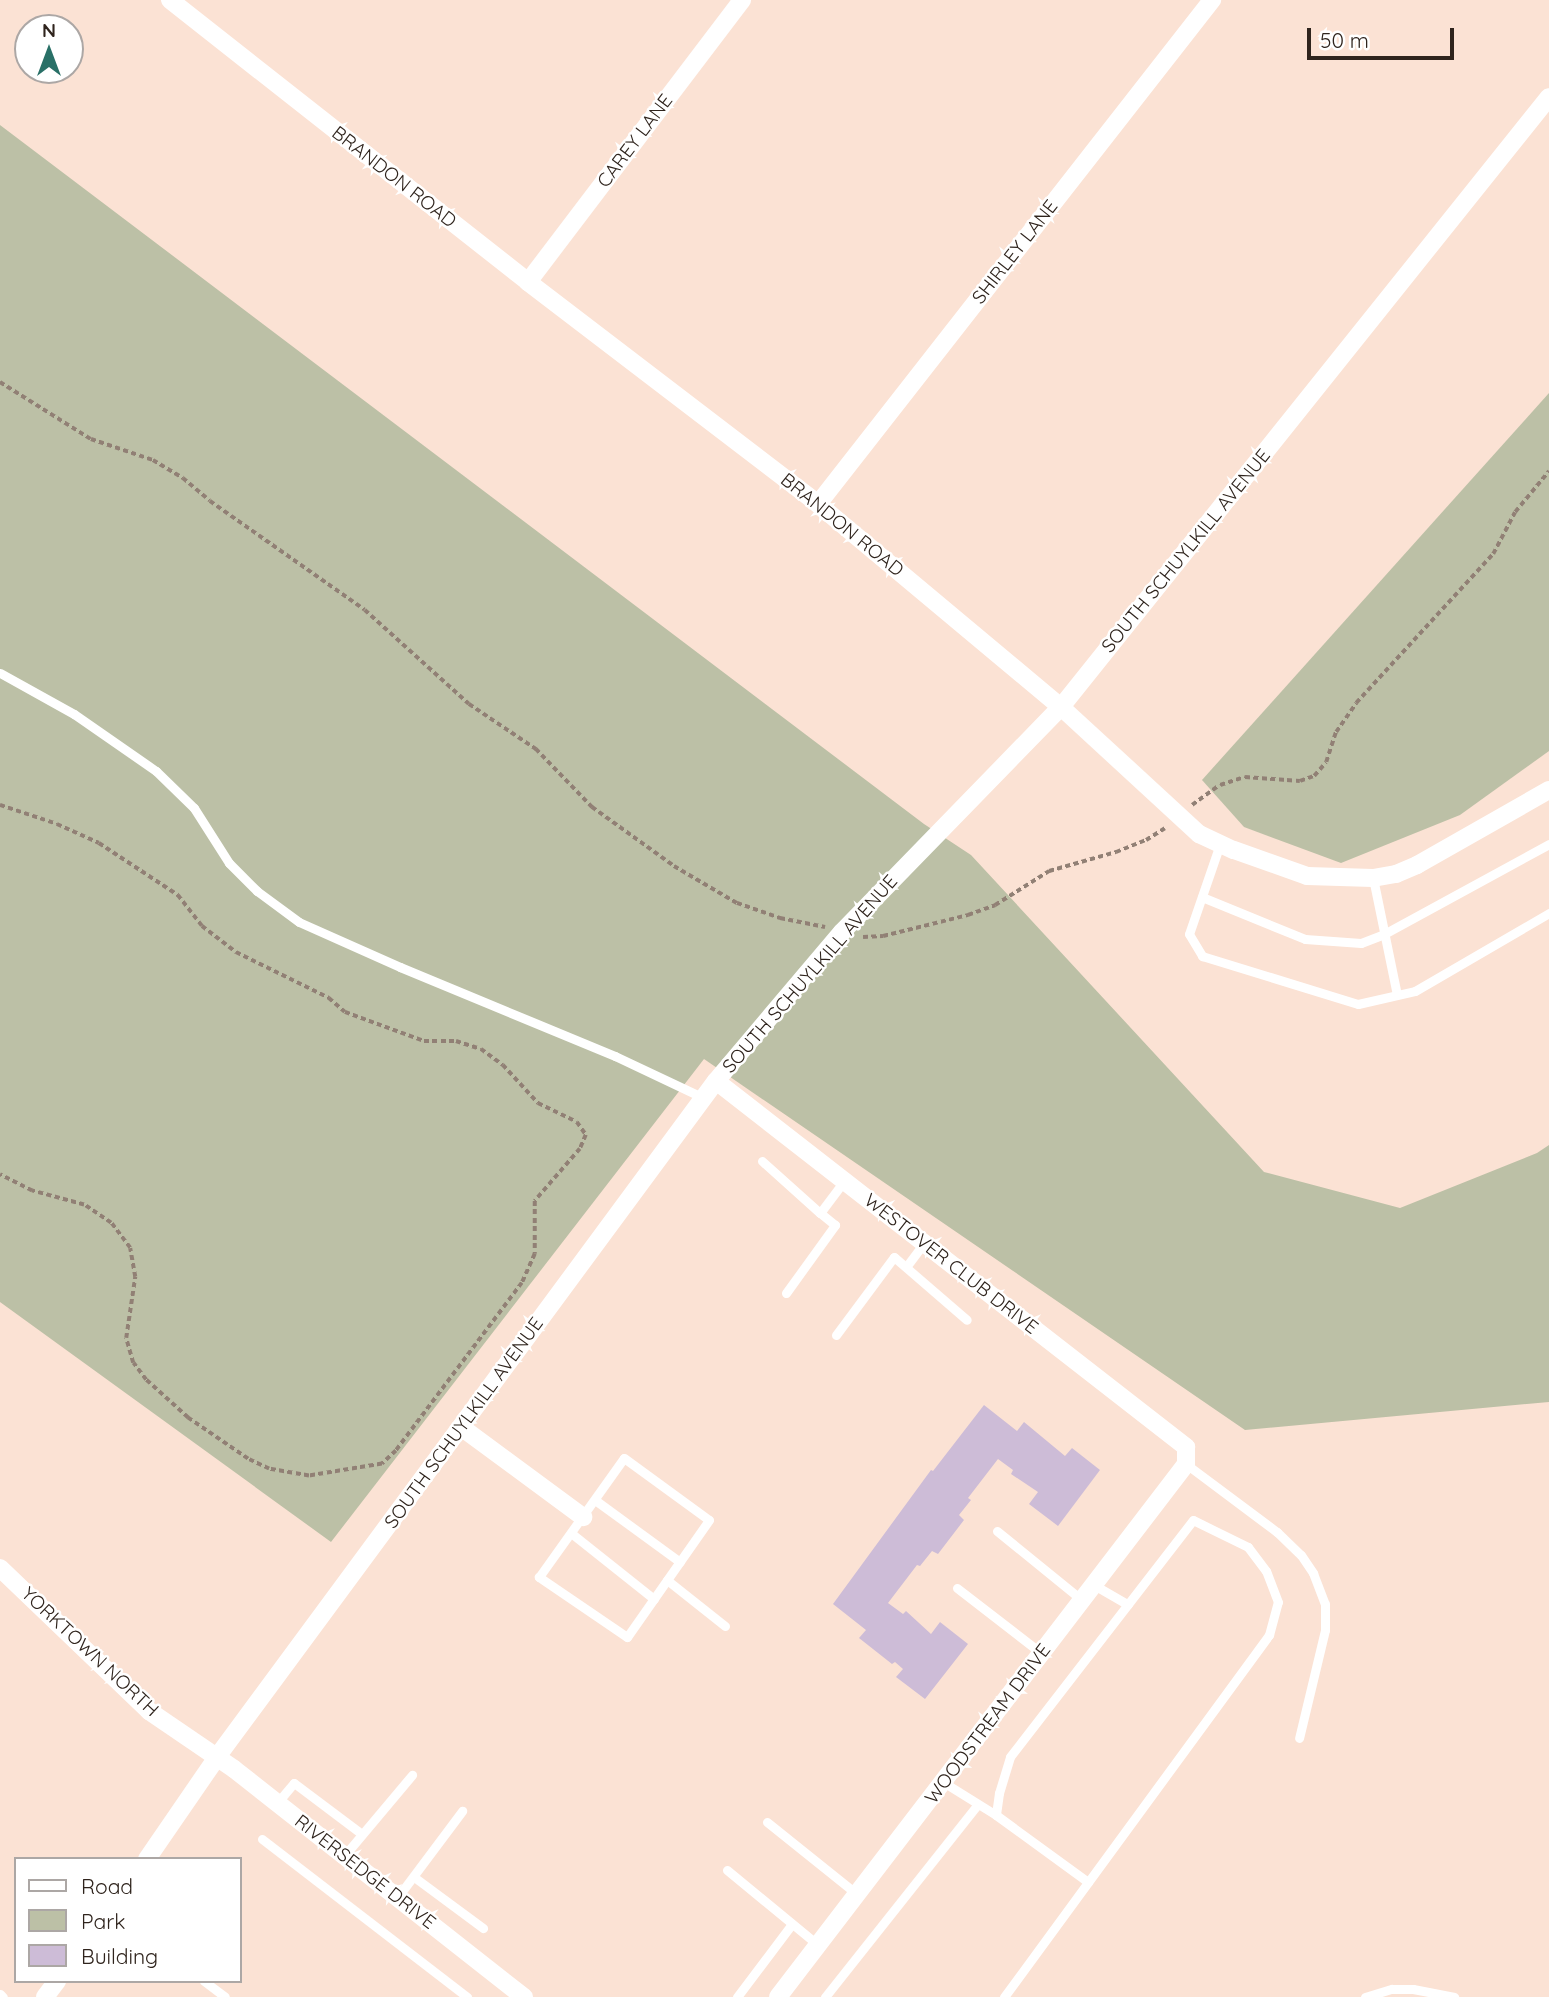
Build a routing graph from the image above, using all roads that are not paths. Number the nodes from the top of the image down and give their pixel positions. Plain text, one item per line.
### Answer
1 (170, 0) edge
2 (742, 0) edge
3 (1212, 0) edge
4 (1549, 97) edge
5 (528, 282) junction
6 (818, 504) junction
7 (0, 673) edge
8 (1061, 707) junction
9 (1549, 790) edge
10 (1220, 844) junction
11 (1549, 844) edge
12 (1373, 878) junction
13 (1202, 897) junction
14 (1549, 912) edge
15 (1384, 934) junction
16 (1397, 995) junction
17 (716, 1081) junction
18 (704, 1098) junction
19 (762, 1161) dead end
20 (844, 1181) junction
21 (820, 1213) junction
22 (924, 1243) junction
23 (906, 1268) junction
24 (786, 1293) dead end
25 (967, 1320) dead end
26 (836, 1335) dead end
27 (461, 1427) junction
28 (1186, 1455) junction
29 (595, 1500) junction
30 (583, 1517) junction
31 (997, 1531) dead end
32 (571, 1533) junction
33 (680, 1562) junction
34 (0, 1567) edge
35 (667, 1580) junction
36 (1094, 1585) junction
37 (957, 1588) dead end
38 (654, 1599) junction
39 (1082, 1600) junction
40 (1128, 1605) junction
41 (725, 1626) dead end
42 (1041, 1653) junction
43 (1299, 1738) dead end
44 (217, 1757) junction
45 (412, 1775) dead end
46 (943, 1782) junction
47 (277, 1803) junction
48 (978, 1804) junction
49 (462, 1811) dead end
50 (996, 1815) junction
51 (767, 1822) dead end
52 (362, 1834) junction
53 (262, 1839) dead end
54 (344, 1856) junction
55 (148, 1857) edge
56 (727, 1870) dead end
57 (414, 1877) junction
58 (1088, 1882) junction
59 (858, 1894) junction
60 (397, 1898) junction
61 (792, 1924) junction
62 (483, 1928) dead end
63 (818, 1945) junction
64 (207, 1983) edge
65 (514, 1994) edge
66 (225, 1997) edge
67 (467, 1997) edge
68 (737, 1997) edge
69 (778, 1997) edge
70 (825, 1997) edge
71 (1004, 1997) edge
72 (1365, 1997) edge
73 (1454, 1997) edge

1 - 5 street, BRANDON ROAD
2 - 5 street, CAREY LANE
3 - 6 street, SHIRLEY LANE
4 - 8 street, SOUTH SCHUYLKILL AVENUE
5 - 6 street, BRANDON ROAD
6 - 8 street, BRANDON ROAD
7 - 18 lane
8 - 10 street, BRANDON ROAD
8 - 17 street, SOUTH SCHUYLKILL AVENUE
9 - 12 street, BRANDON ROAD
10 - 12 street, BRANDON ROAD
10 - 13 lane
11 - 15 lane
12 - 15 lane
13 - 15 lane
13 - 16 lane
14 - 16 lane
15 - 16 lane
17 - 18 street, SOUTH SCHUYLKILL AVENUE
17 - 20 street, WESTOVER CLUB DRIVE
18 - 27 street, SOUTH SCHUYLKILL AVENUE
19 - 21 lane
20 - 21 lane
20 - 22 street, WESTOVER CLUB DRIVE
21 - 24 lane
22 - 23 lane
22 - 28 street, WESTOVER CLUB DRIVE
23 - 25 lane
23 - 26 lane
27 - 30 street
27 - 44 street, SOUTH SCHUYLKILL AVENUE
28 - 36 street, WOODSTREAM DRIVE
28 - 43 lane
29 - 30 lane
29 - 33 lane
29 - 33 lane
30 - 32 lane
31 - 39 lane
32 - 38 lane
32 - 38 lane
33 - 35 lane
34 - 44 street, YORKTOWN NORTH
35 - 38 lane
35 - 41 lane
36 - 39 street, WOODSTREAM DRIVE
36 - 40 lane
37 - 42 lane
39 - 42 street, WOODSTREAM DRIVE
40 - 50 lane
40 - 58 lane
42 - 46 street, WOODSTREAM DRIVE
44 - 47 street, RIVERSEDGE DRIVE
44 - 55 street, SOUTH SCHUYLKILL AVENUE
45 - 52 lane
46 - 48 lane
46 - 59 street, WOODSTREAM DRIVE
47 - 52 lane
47 - 54 street, RIVERSEDGE DRIVE
48 - 50 lane
48 - 70 lane
49 - 57 lane
50 - 58 lane
51 - 59 lane
52 - 54 lane
53 - 67 lane
54 - 60 street, RIVERSEDGE DRIVE
56 - 61 lane
57 - 60 lane
57 - 62 lane
58 - 71 lane
59 - 63 street, WOODSTREAM DRIVE
60 - 65 street, RIVERSEDGE DRIVE
61 - 63 lane
61 - 68 lane
63 - 69 street, WOODSTREAM DRIVE
64 - 66 lane
72 - 73 lane

